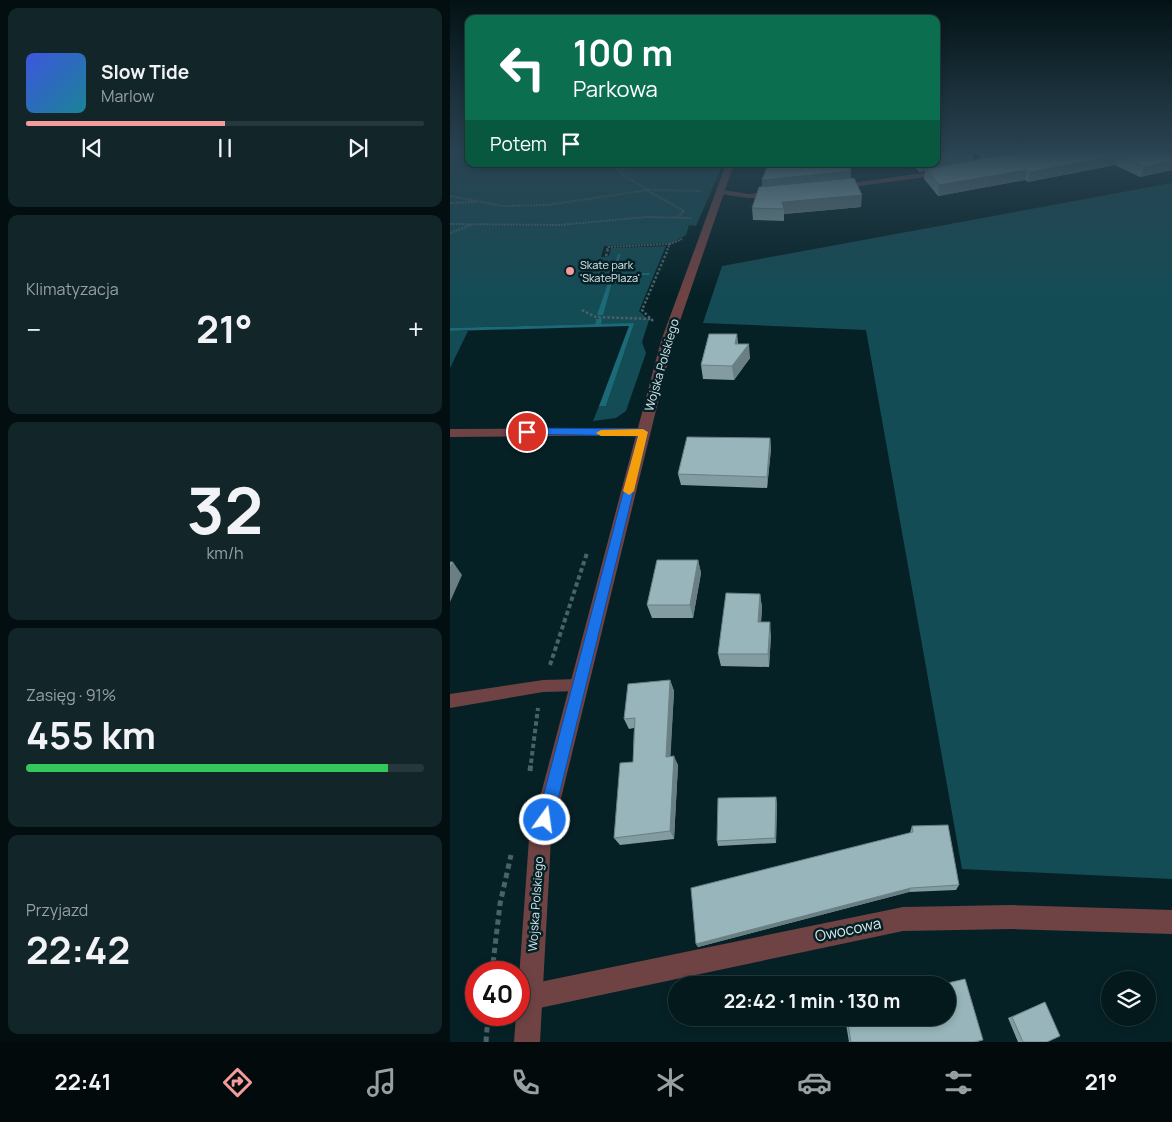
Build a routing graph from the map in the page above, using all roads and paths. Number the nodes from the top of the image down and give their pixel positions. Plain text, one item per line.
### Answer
1 (465, 199) edge
2 (590, 199) edge
3 (663, 199) edge
4 (717, 199) edge
5 (485, 202) junction
6 (450, 203) edge
7 (677, 217) junction
8 (709, 219) junction
9 (450, 224) edge
10 (475, 224) junction
11 (450, 233) edge
12 (670, 244) dead end
13 (606, 256) dead end
14 (582, 310) dead end
15 (653, 319) dead end
16 (643, 432) junction
17 (450, 433) edge
18 (588, 549) dead end
19 (580, 685) junction
20 (543, 686) junction
21 (450, 701) edge
22 (1172, 922) edge
23 (530, 997) joint
24 (487, 1026) edge
25 (528, 1026) edge
26 (486, 1042) edge
27 (527, 1042) edge

1 - 5 path
2 - 5 path
3 - 7 path
4 - 8 street, Wojska Polskiego
5 - 6 path
7 - 8 path
7 - 10 path
8 - 16 street, Wojska Polskiego
9 - 10 path
10 - 11 path
12 - 13 path
14 - 15 path
16 - 17 street
16 - 19 street, Wojska Polskiego
18 - 20 path
19 - 20 lane
19 - 23 street, Wojska Polskiego
20 - 21 lane
22 - 23 street, Owocowa
24 - 26 path
25 - 27 street, Wojska Polskiego

